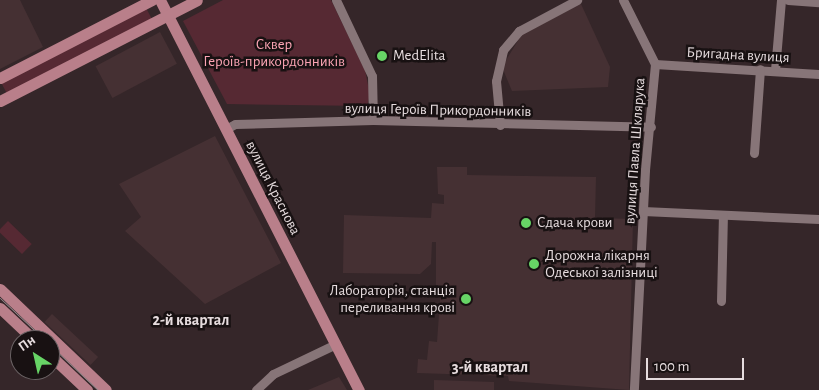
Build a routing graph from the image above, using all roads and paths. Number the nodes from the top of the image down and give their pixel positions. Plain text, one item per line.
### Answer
1 (152, 0) edge
2 (160, 0) edge
3 (197, 0) edge
4 (336, 0) edge
5 (577, 0) edge
6 (623, 0) edge
7 (781, 0) edge
8 (788, 0) edge
9 (819, 2) edge
10 (168, 15) junction
11 (655, 64) junction
12 (760, 69) junction
13 (775, 70) junction
14 (819, 74) edge
15 (0, 78) edge
16 (0, 101) edge
17 (373, 120) junction
18 (500, 125) junction
19 (651, 127) junction
20 (226, 129) junction
21 (754, 153) dead end
22 (643, 211) junction
23 (723, 215) junction
24 (819, 220) edge
25 (0, 289) edge
26 (721, 301) dead end
27 (0, 308) edge
28 (23, 330) edge
29 (336, 344) junction
30 (60, 364) edge
31 (87, 390) edge
32 (106, 390) edge
33 (256, 390) edge
34 (359, 390) edge
35 (634, 390) edge

1 - 15 main road
2 - 10 main road, вулиця Краснова
3 - 10 main road
4 - 17 street
5 - 18 street
6 - 11 street
7 - 13 street
8 - 9 street
10 - 16 main road
10 - 20 main road, вулиця Краснова
11 - 12 street, Бригадна вулиця
11 - 19 street, вулиця Павла Шклярука
12 - 13 street, Бригадна вулиця
12 - 21 street
13 - 14 street, Бригадна вулиця
17 - 18 street, вулиця Героїв Прикордонників
17 - 20 street, вулиця Героїв Прикордонників
18 - 19 street, вулиця Героїв Прикордонників
19 - 22 street, вулиця Павла Шклярука
20 - 29 main road, вулиця Краснова
22 - 23 street
22 - 35 street, вулиця Павла Шклярука
23 - 24 street
23 - 26 street
25 - 32 main road
27 - 28 main road
29 - 33 street
29 - 34 main road, вулиця Краснова
30 - 31 main road

